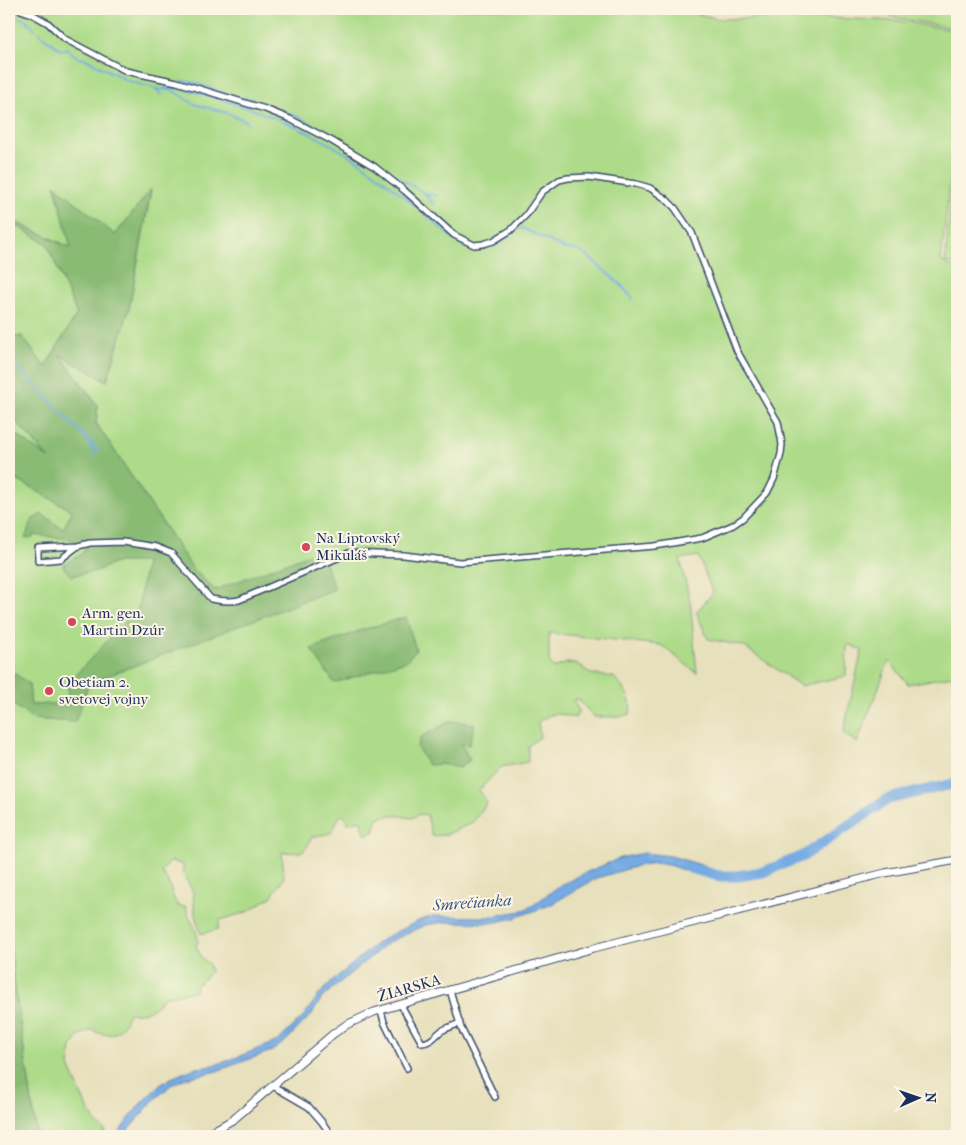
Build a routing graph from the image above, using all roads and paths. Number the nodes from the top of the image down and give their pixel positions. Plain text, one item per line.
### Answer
1 (18, 9) edge
2 (78, 546) junction
3 (957, 860) edge
4 (450, 990) junction
5 (401, 1005) junction
6 (381, 1010) junction
7 (460, 1023) junction
8 (407, 1068) dead end
9 (273, 1086) junction
10 (495, 1096) dead end
11 (204, 1136) edge
12 (332, 1136) edge

1 - 2 street
2 - 2 street
3 - 4 street, ŽIARSKA
4 - 5 street, ŽIARSKA
4 - 7 street
5 - 6 street, ŽIARSKA
5 - 7 street
6 - 8 street
6 - 9 street, ŽIARSKA
7 - 10 street
9 - 11 street, ŽIARSKA
9 - 12 street

